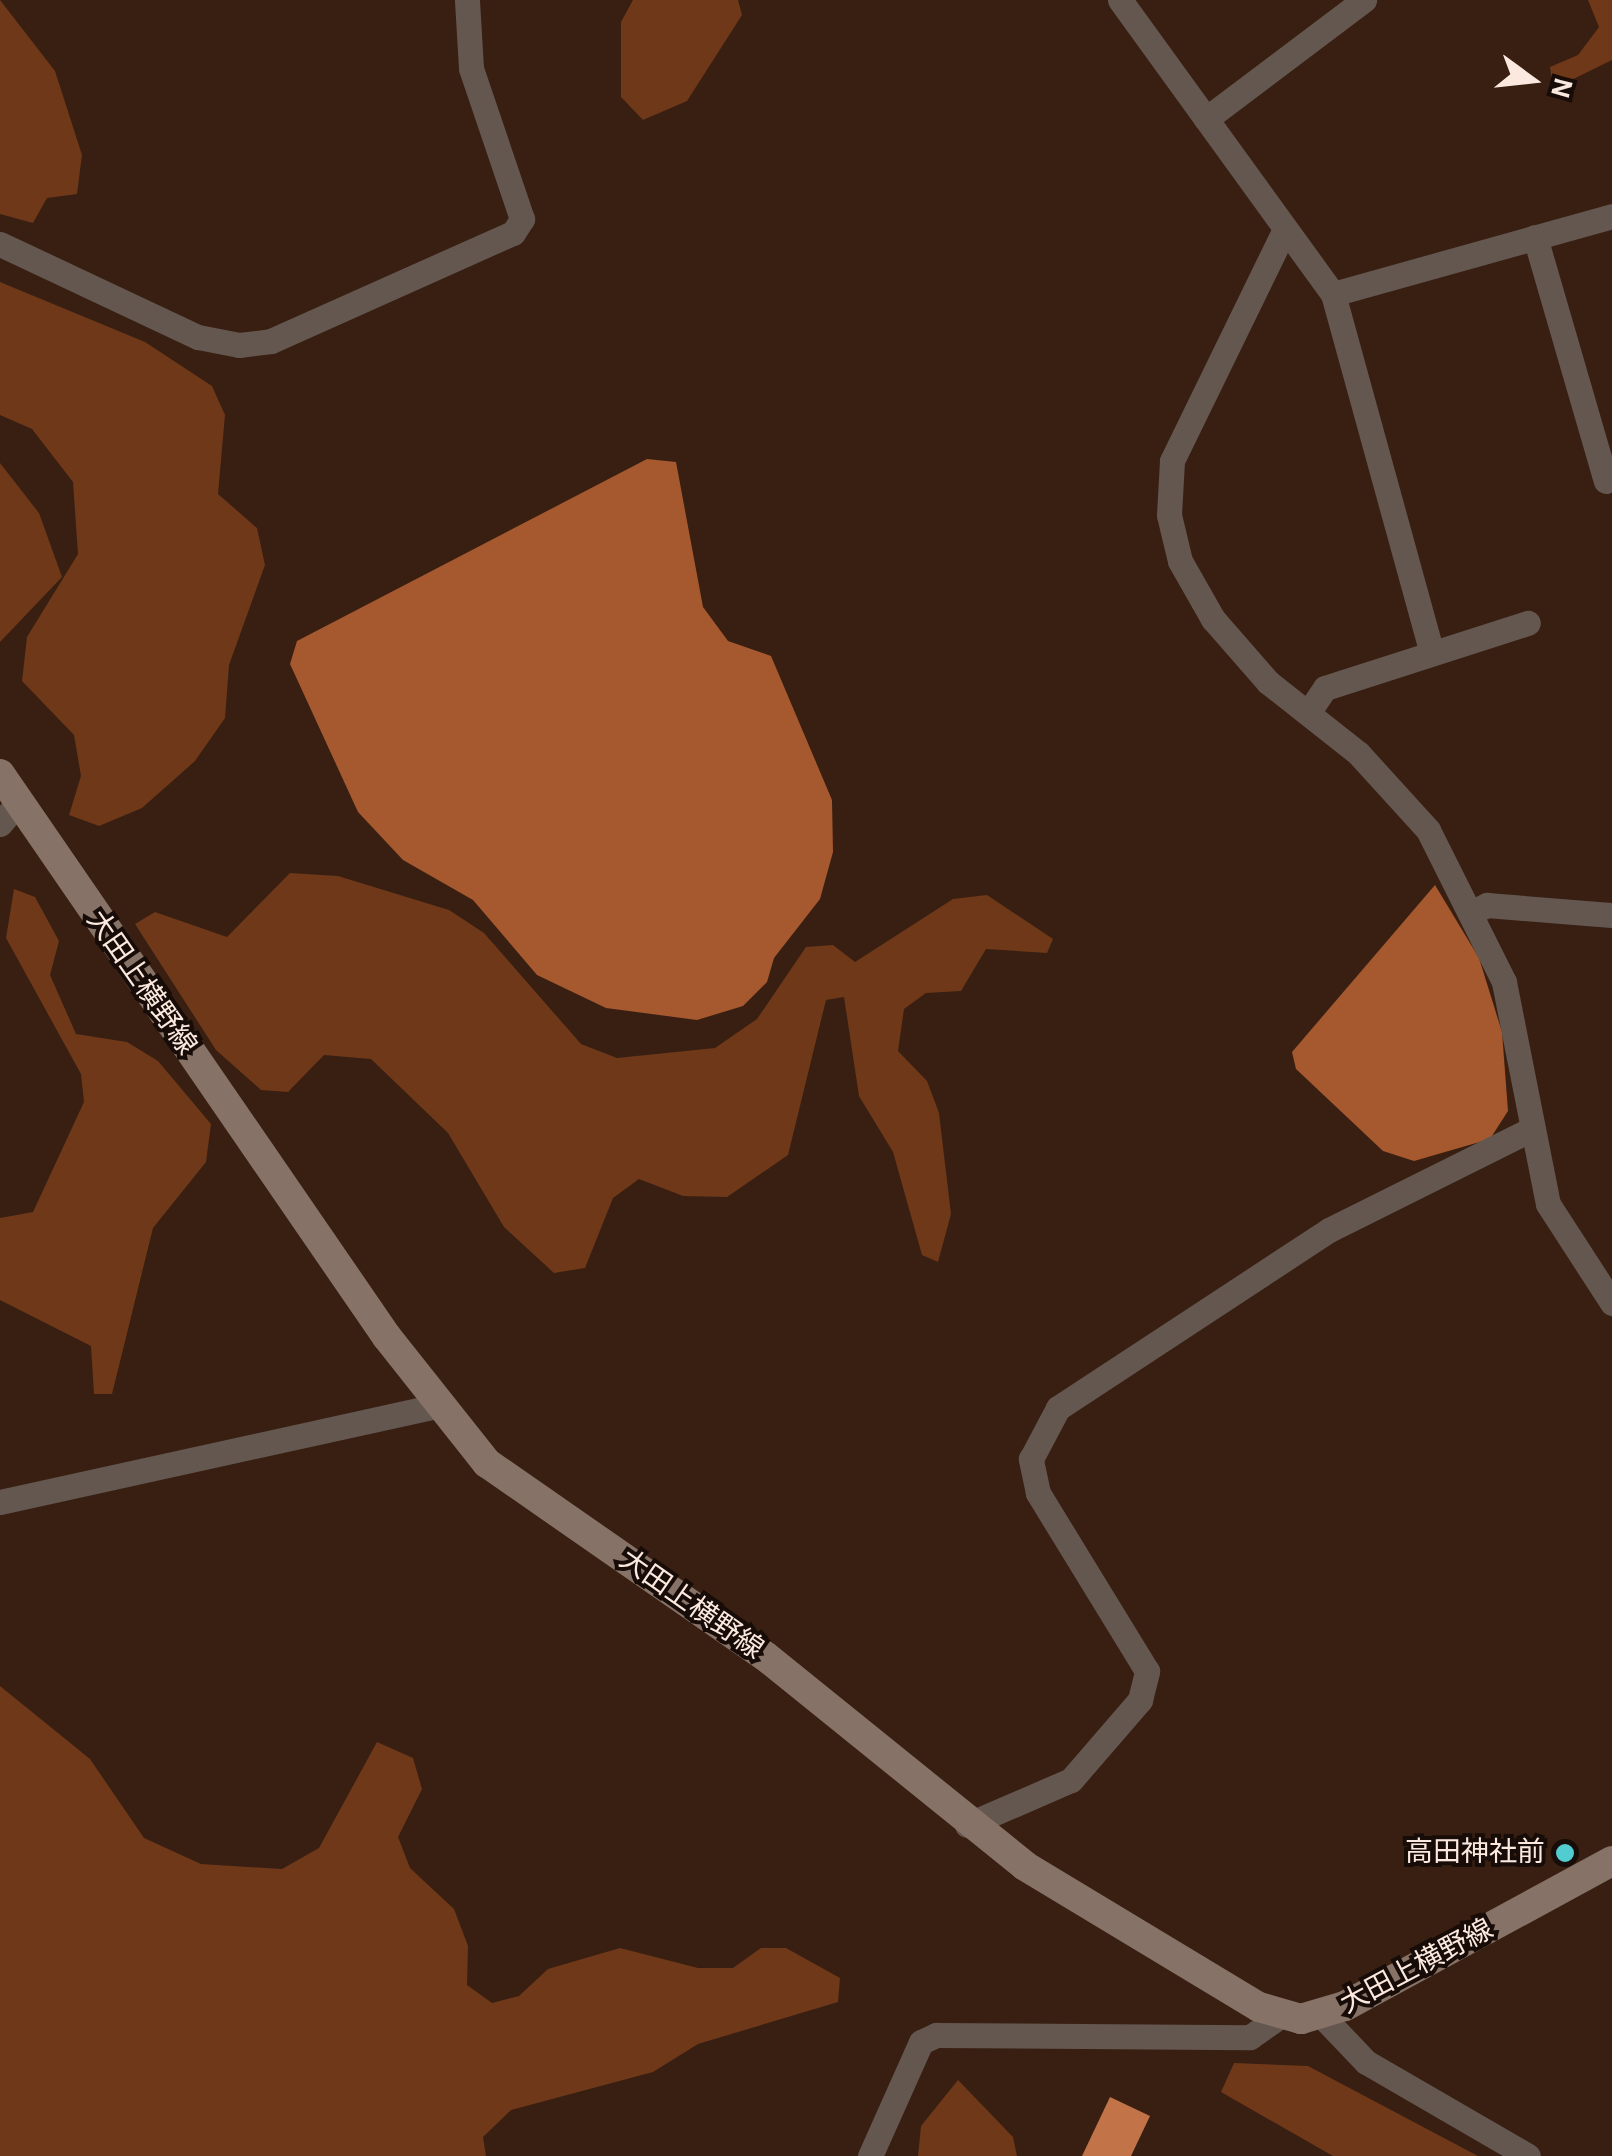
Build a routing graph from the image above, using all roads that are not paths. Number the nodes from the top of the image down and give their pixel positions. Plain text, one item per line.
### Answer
1 (468, 0) edge
2 (1120, 0) edge
3 (1364, 0) edge
4 (1206, 119) junction
5 (1612, 216) edge
6 (1286, 229) junction
7 (1534, 237) junction
8 (0, 244) edge
9 (1333, 294) junction
10 (1606, 481) dead end
11 (1528, 623) dead end
12 (1431, 651) junction
13 (1308, 713) junction
14 (0, 774) edge
15 (8, 815) edge
16 (1473, 912) junction
17 (1612, 914) edge
18 (1530, 1130) junction
19 (1612, 1303) edge
20 (438, 1406) junction
21 (0, 1502) edge
22 (968, 1824) junction
23 (1612, 1861) edge
24 (1280, 2016) junction
25 (1323, 2017) junction
26 (870, 2156) edge
27 (1528, 2156) edge

1 - 8 street
2 - 4 street
3 - 4 street
4 - 6 street
5 - 7 street
6 - 9 street
6 - 13 street
7 - 9 street
7 - 10 street
9 - 12 street
11 - 12 street
12 - 13 street
13 - 16 street
14 - 15 main road, 大田上横野線
15 - 20 main road, 大田上横野線
16 - 17 street
16 - 18 street
18 - 19 street
18 - 22 street
20 - 21 street
20 - 22 main road, 大田上横野線
22 - 24 main road, 大田上横野線
23 - 25 main road, 大田上横野線
24 - 25 main road, 大田上横野線
24 - 26 street
25 - 27 street

